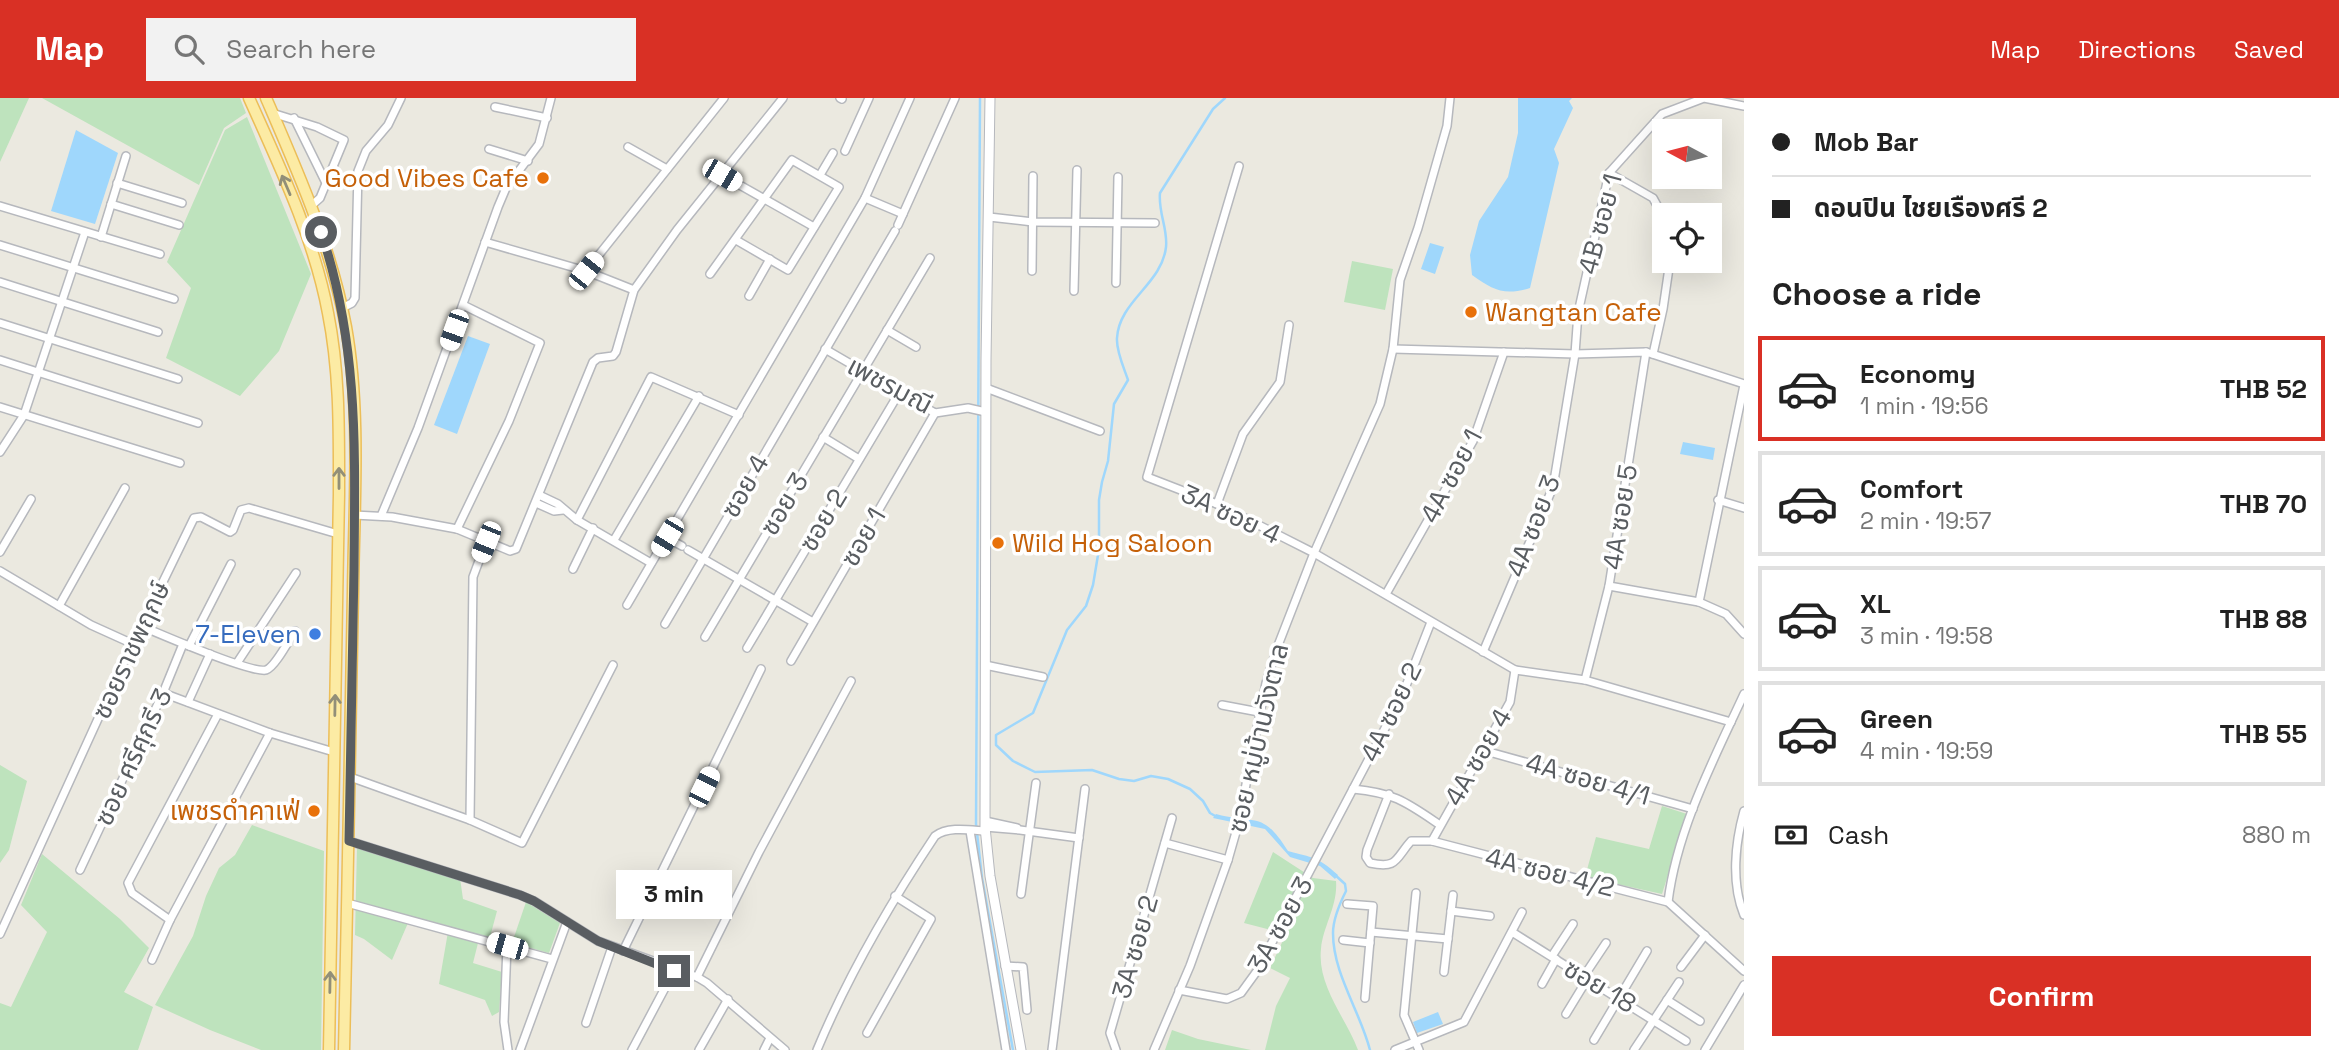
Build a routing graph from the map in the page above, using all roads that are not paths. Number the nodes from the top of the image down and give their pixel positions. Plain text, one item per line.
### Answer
1 (249, 98) edge
2 (266, 98) edge
3 (401, 98) edge
4 (551, 98) edge
5 (724, 98) edge
6 (783, 98) edge
7 (869, 98) edge
8 (911, 98) edge
9 (955, 98) edge
10 (990, 98) edge
11 (1450, 98) edge
12 (1744, 106) edge
13 (495, 107) dead end
14 (272, 113) junction
15 (293, 118) junction
16 (547, 118) junction
17 (628, 147) dead end
18 (489, 149) dead end
19 (845, 151) dead end
20 (833, 153) dead end
21 (126, 156) dead end
22 (528, 161) junction
23 (1239, 166) dead end
24 (667, 169) junction
25 (1077, 170) dead end
26 (1609, 173) junction
27 (722, 175) junction
28 (820, 175) junction
29 (1033, 176) dead end
30 (1118, 177) dead end
31 (117, 183) junction
32 (326, 183) junction
33 (865, 198) junction
34 (765, 199) junction
35 (182, 203) dead end
36 (1656, 203) edge
37 (111, 204) junction
38 (312, 205) junction
39 (0, 206) edge
40 (903, 214) junction
41 (989, 220) junction
42 (1033, 222) junction
43 (1075, 223) junction
44 (1117, 223) junction
45 (1155, 223) dead end
46 (179, 225) dead end
47 (814, 227) junction
48 (85, 232) junction
49 (101, 237) junction
50 (736, 240) junction
51 (485, 242) junction
52 (0, 245) edge
53 (160, 254) dead end
54 (930, 258) dead end
55 (770, 259) junction
56 (73, 267) junction
57 (586, 271) junction
58 (1032, 271) dead end
59 (1668, 273) edge
60 (710, 274) dead end
61 (0, 282) edge
62 (1116, 283) dead end
63 (634, 290) junction
64 (1074, 290) dead end
65 (749, 296) dead end
66 (174, 299) dead end
67 (62, 302) junction
68 (463, 305) junction
69 (342, 307) junction
70 (0, 323) edge
71 (1289, 325) dead end
72 (887, 330) junction
73 (158, 332) dead end
74 (50, 338) junction
75 (916, 347) dead end
76 (825, 349) junction
77 (1394, 349) junction
78 (1504, 352) junction
79 (1649, 353) junction
80 (1575, 354) junction
81 (0, 360) edge
82 (862, 371) junction
83 (38, 372) junction
84 (178, 379) dead end
85 (1744, 384) edge
86 (986, 388) junction
87 (899, 393) junction
88 (699, 396) junction
89 (0, 407) edge
90 (979, 411) junction
91 (935, 413) junction
92 (24, 415) junction
93 (739, 415) junction
94 (198, 424) dead end
95 (1100, 430) dead end
96 (823, 437) junction
97 (0, 452) edge
98 (859, 459) junction
99 (180, 463) dead end
100 (125, 488) dead end
101 (31, 499) dead end
102 (538, 499) junction
103 (1718, 500) junction
104 (1217, 504) junction
105 (1744, 508) edge
106 (354, 515) junction
107 (382, 516) junction
108 (577, 520) junction
109 (593, 528) junction
110 (457, 529) junction
111 (338, 534) junction
112 (667, 537) junction
113 (614, 540) junction
114 (486, 542) junction
115 (0, 552) edge
116 (1314, 553) junction
117 (703, 559) junction
118 (651, 563) junction
119 (231, 564) dead end
120 (573, 569) dead end
121 (0, 571) edge
122 (296, 573) dead end
123 (739, 579) junction
124 (1609, 586) junction
125 (1386, 594) junction
126 (775, 600) junction
127 (1699, 602) junction
128 (627, 605) dead end
129 (59, 606) junction
130 (813, 622) junction
131 (1431, 622) junction
132 (665, 624) dead end
133 (142, 626) junction
134 (295, 631) dead end
135 (1744, 634) edge
136 (705, 638) dead end
137 (133, 644) junction
138 (186, 645) junction
139 (747, 648) dead end
140 (1483, 652) junction
141 (210, 654) junction
142 (791, 661) dead end
143 (237, 663) junction
144 (613, 665) dead end
145 (985, 666) junction
146 (761, 669) dead end
147 (1515, 670) junction
148 (1043, 677) dead end
149 (1586, 680) junction
150 (850, 681) dead end
151 (163, 693) junction
152 (1744, 694) edge
153 (188, 702) junction
154 (1222, 705) dead end
155 (1259, 712) junction
156 (218, 714) junction
157 (1731, 722) junction
158 (270, 733) junction
159 (1482, 750) junction
160 (334, 752) junction
161 (350, 777) junction
162 (1036, 783) dead end
163 (1085, 789) dead end
164 (1353, 789) junction
165 (1389, 794) junction
166 (1347, 800) joint
167 (1693, 809) junction
168 (1744, 811) edge
169 (1172, 818) dead end
170 (470, 820) junction
171 (1440, 825) junction
172 (979, 829) junction
173 (1030, 831) junction
174 (1079, 838) junction
175 (349, 841) junction
176 (1432, 841) junction
177 (1165, 843) junction
178 (1228, 860) junction
179 (80, 870) dead end
180 (1416, 893) dead end
181 (1021, 894) dead end
182 (1453, 895) dead end
183 (895, 896) junction
184 (1668, 902) junction
185 (347, 903) junction
186 (1347, 904) dead end
187 (1451, 911) junction
188 (1522, 912) dead end
189 (1744, 915) edge
190 (1490, 916) dead end
191 (170, 920) junction
192 (2, 921) edge
193 (567, 922) junction
194 (1573, 924) dead end
195 (1371, 932) junction
196 (1512, 932) junction
197 (0, 934) edge
198 (1704, 935) junction
199 (1411, 936) junction
200 (1448, 939) junction
201 (1343, 940) dead end
202 (1370, 943) junction
203 (1606, 943) dead end
204 (507, 946) junction
205 (612, 947) junction
206 (623, 951) junction
207 (1647, 951) dead end
208 (1554, 958) junction
209 (552, 959) junction
210 (152, 960) dead end
211 (1005, 966) junction
212 (1681, 967) dead end
213 (674, 971) junction
214 (1744, 971) edge
215 (1444, 972) dead end
216 (697, 977) junction
217 (1586, 977) junction
218 (1679, 982) dead end
219 (1542, 984) dead end
220 (1744, 985) edge
221 (1179, 990) junction
222 (1365, 998) dead end
223 (1619, 998) junction
224 (728, 999) junction
225 (1667, 1000) junction
226 (1027, 1010) dead end
227 (1566, 1014) dead end
228 (1654, 1019) junction
229 (1700, 1021) dead end
230 (586, 1023) dead end
231 (867, 1033) dead end
232 (770, 1038) junction
233 (1594, 1040) dead end
234 (1686, 1041) dead end
235 (1416, 1042) junction
236 (329, 1050) edge
237 (344, 1050) edge
238 (508, 1050) edge
239 (520, 1050) edge
240 (632, 1050) edge
241 (699, 1050) edge
242 (764, 1050) edge
243 (785, 1050) edge
244 (817, 1050) edge
245 (1006, 1050) edge
246 (1021, 1050) edge
247 (1052, 1050) edge
248 (1116, 1050) edge
249 (1154, 1050) edge
250 (1395, 1050) edge
251 (1419, 1050) edge
252 (1634, 1050) edge
253 (1705, 1050) edge

111 -> 1 main road
2 - 14 main road
3 - 69 street
4 - 16 street
5 - 24 street
6 - 27 street
7 - 19 street
8 - 33 street
9 - 40 street, ซอย 4
10 - 41 street
11 - 77 street, ซอย หมู่บ้านวังตาล
12 - 26 street, 4B ซอย 1
13 - 16 street
14 - 15 street
14 - 38 main road
15 - 32 street
15 - 32 street
16 - 22 street
17 - 24 street
18 - 22 street
20 - 28 street
21 - 31 street
22 - 51 street
23 - 104 street, 3A ซอย 4
24 - 57 street
25 - 43 street
26 - 36 street
26 - 80 street, 4B ซอย 1
27 - 34 street
27 - 63 street
28 - 34 street
28 - 47 street
29 - 42 street
30 - 44 street
31 - 35 street
31 - 37 street
32 - 38 street
33 - 40 street
33 - 93 street
34 - 47 street
34 - 50 street
37 - 46 street
37 - 49 street
38 - 69 main road
39 - 48 street
40 - 76 street, ซอย 4
41 - 42 street
41 - 86 street
42 - 43 street
42 - 58 street
43 - 44 street
43 - 64 street
44 - 45 street
44 - 62 street
47 - 55 street
48 - 49 street
48 - 56 street
49 - 53 street
50 - 55 street
50 - 60 street
51 - 57 street
51 - 68 street
52 - 56 street
54 - 72 street, ซอย 3
55 - 65 street
56 - 66 street
56 - 67 street
57 - 63 street
59 - 79 street, 4A ซอย 5
61 - 67 street
63 - 102 street
67 - 73 street
67 - 74 street
68 - 107 street
68 - 110 street
69 - 106 main road
70 - 74 street
71 - 104 street
72 - 75 street
72 - 82 street, ซอย 3
74 - 83 street
74 - 84 street
76 - 82 street, เพชรมณี
76 - 117 street, ซอย 4
77 - 78 street
77 - 116 street, ซอย หมู่บ้านวังตาล
78 - 80 street
78 - 125 street, 4A ซอย 1
79 - 80 street
79 - 85 street
79 - 124 street, 4A ซอย 5
80 - 140 street, 4A ซอย 3
81 - 83 street
82 - 87 street, เพชรมณี
82 - 96 street, ซอย 3
83 - 92 street
83 - 94 street
85 - 103 street
86 - 90 street
86 - 95 street
87 - 91 street, เพชรมณี
87 - 98 street, ซอย 2
88 - 93 street
88 - 108 street
88 - 113 street
89 - 92 street
90 - 91 street, เพชรมณี
90 - 145 street
91 - 130 street, ซอย 1
92 - 97 street
92 - 99 street
93 - 112 street
96 - 98 street
96 - 123 street, ซอย 3
98 - 126 street, ซอย 2
100 - 129 street
101 - 115 street
102 - 108 street
102 - 114 street
103 - 105 street
103 - 127 street
104 - 116 street, 3A ซอย 4
106 - 107 street
106 - 161 main road
107 - 110 street
108 - 109 street
109 - 113 street
109 - 120 street
110 - 114 street
111 - 133 street, ซอยราชพฤกษ์
160 -> 111 main road
112 - 117 street
112 - 118 street
113 - 118 street
114 - 170 street
116 - 125 street, 3A ซอย 4
116 - 155 street, ซอย หมู่บ้านวังตาล
117 - 123 street
117 - 132 street, ซอย 4
118 - 128 street
119 - 138 street, ซอย ศรีศุกรี 3
121 - 129 street
122 - 143 street
123 - 126 street
123 - 136 street, ซอย 3
124 - 127 street
124 - 149 street, 4A ซอย 5
125 - 131 street, 3A ซอย 4
126 - 130 street
126 - 139 street, ซอย 2
127 - 135 street
129 - 137 street
130 - 142 street, ซอย 1
131 - 140 street, 3A ซอย 4
131 - 164 street, 4A ซอย 2
133 - 137 street, ซอยราชพฤกษ์
133 - 138 street
134 - 143 street
137 - 192 street, ซอยราชพฤกษ์
138 - 141 street
138 - 151 street, ซอย ศรีศุกรี 3
140 - 147 street, 3A ซอย 4
141 - 143 street
141 - 153 street
144 - 170 street
145 - 148 street
145 - 172 street
146 - 206 street
147 - 149 street
147 - 159 street, 4A ซอย 4
149 - 157 street
150 - 216 street
151 - 153 street
151 - 179 street, ซอย ศรีศุกรี 3
152 - 157 street
153 - 156 street
154 - 155 street
155 - 178 street, ซอย หมู่บ้านวังตาล
156 - 158 street
156 - 191 street
157 - 167 street
158 - 160 street
158 - 191 street
159 - 167 street, 4A ซอย 4/1
159 - 171 street, 4A ซอย 4
236 -> 160 main road
161 - 170 street
161 - 175 main road
162 - 173 street
163 - 174 street
164 - 165 street
164 - 166 street, 4A ซอย 2
165 - 171 street
165 - 176 street
166 - 221 street, 3A ซอย 3
167 - 184 street
168 - 189 street
169 - 177 street, 3A ซอย 2
171 - 176 street, 4A ซอย 4
172 - 173 street
172 - 183 street
172 - 211 street
172 - 245 street
173 - 174 street
173 - 181 street
174 - 247 street
175 - 185 main road
175 - 193 street
176 - 184 street, 4A ซอย 4/2
177 - 178 street
177 - 248 street, 3A ซอย 2
178 - 221 street, ซอย หมู่บ้านวังตาล
180 - 199 street
182 - 187 street
183 - 231 street
183 - 244 street
184 - 198 street
185 - 204 street
185 - 237 main road
186 - 195 street
187 - 190 street
187 - 200 street
188 - 196 street
191 - 210 street
192 - 197 street, ซอยราชพฤกษ์
193 - 205 street
193 - 209 street
194 - 208 street
195 - 199 street
195 - 202 street
196 - 208 street, ซอย 18
196 - 235 street
198 - 212 street
198 - 214 street
199 - 200 street
199 - 235 street
200 - 215 street
201 - 202 street
202 - 222 street
203 - 217 street
204 - 209 street
204 - 238 street
205 - 206 street
205 - 230 street
206 - 213 street
207 - 223 street
208 - 217 street, ซอย 18
208 - 219 street
209 - 239 street
211 - 226 street
211 - 246 street
213 - 216 street
213 - 240 street
216 - 224 street
217 - 223 street, ซอย 18
217 - 227 street
218 - 225 street
220 - 253 street
221 - 249 street, ซอย หมู่บ้านวังตาล
223 - 228 street, ซอย 18
223 - 233 street
224 - 232 street
224 - 241 street
225 - 228 street
225 - 229 street
228 - 234 street, ซอย 18
228 - 252 street
232 - 242 street
232 - 243 street
235 - 250 street
235 - 251 street

